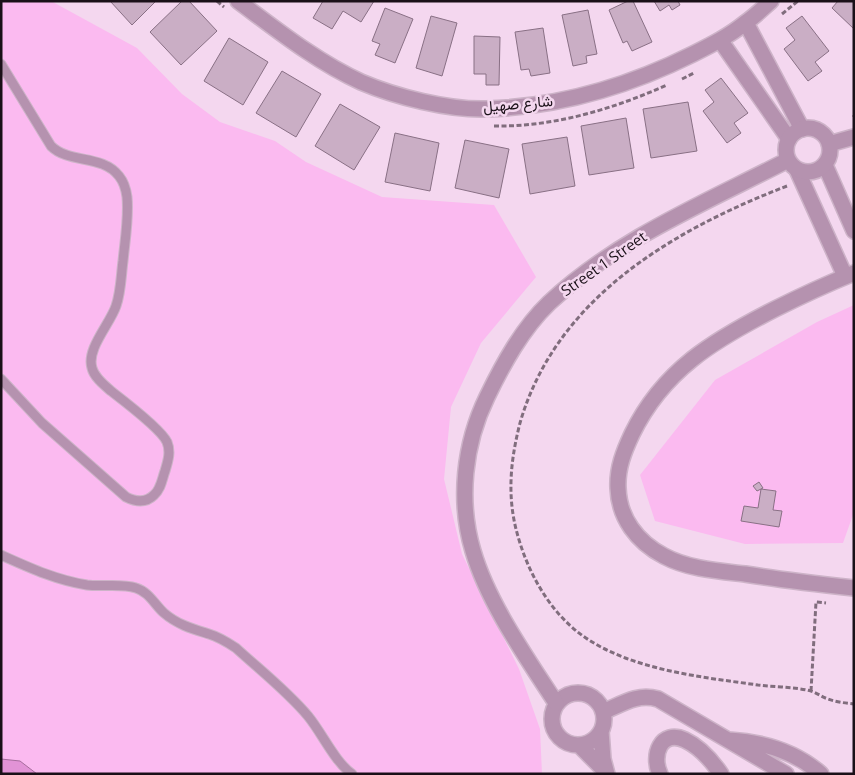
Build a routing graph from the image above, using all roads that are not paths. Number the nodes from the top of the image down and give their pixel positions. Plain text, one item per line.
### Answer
1 (771, 1) edge
2 (235, 7) edge
3 (746, 23) junction
4 (720, 40) junction
5 (1, 64) edge
6 (778, 85) junction
7 (759, 96) junction
8 (802, 129) junction
9 (854, 137) edge
10 (789, 139) junction
11 (830, 144) junction
12 (793, 165) junction
13 (824, 165) junction
14 (854, 231) edge
15 (849, 275) edge
16 (1, 379) edge
17 (1, 555) edge
18 (854, 588) edge
19 (556, 703) junction
20 (603, 712) junction
21 (601, 731) junction
22 (725, 739) junction
23 (580, 746) junction
24 (606, 773) edge
25 (352, 774) edge
26 (660, 774) edge
27 (721, 774) edge
28 (786, 774) edge
29 (821, 774) edge

1 - 3 street, شارع صهيل
2 - 4 street, شارع صهيل
3 - 4 street, شارع صهيل
3 - 6 street
4 - 7 street
5 - 16 lane
6 - 7 street
6 - 8 street
7 - 10 street
8 - 10 street
8 - 11 street
9 - 11 street
10 - 12 street
11 - 13 street
12 - 13 street
12 - 15 street
12 - 19 street, Street 1 Street
13 - 14 street
15 - 18 street
17 - 25 lane
19 - 20 street
19 - 23 street
20 - 21 street
20 - 22 street
21 - 23 street
21 - 24 street
22 - 28 street
22 - 29 street
23 - 24 street
26 - 27 street

